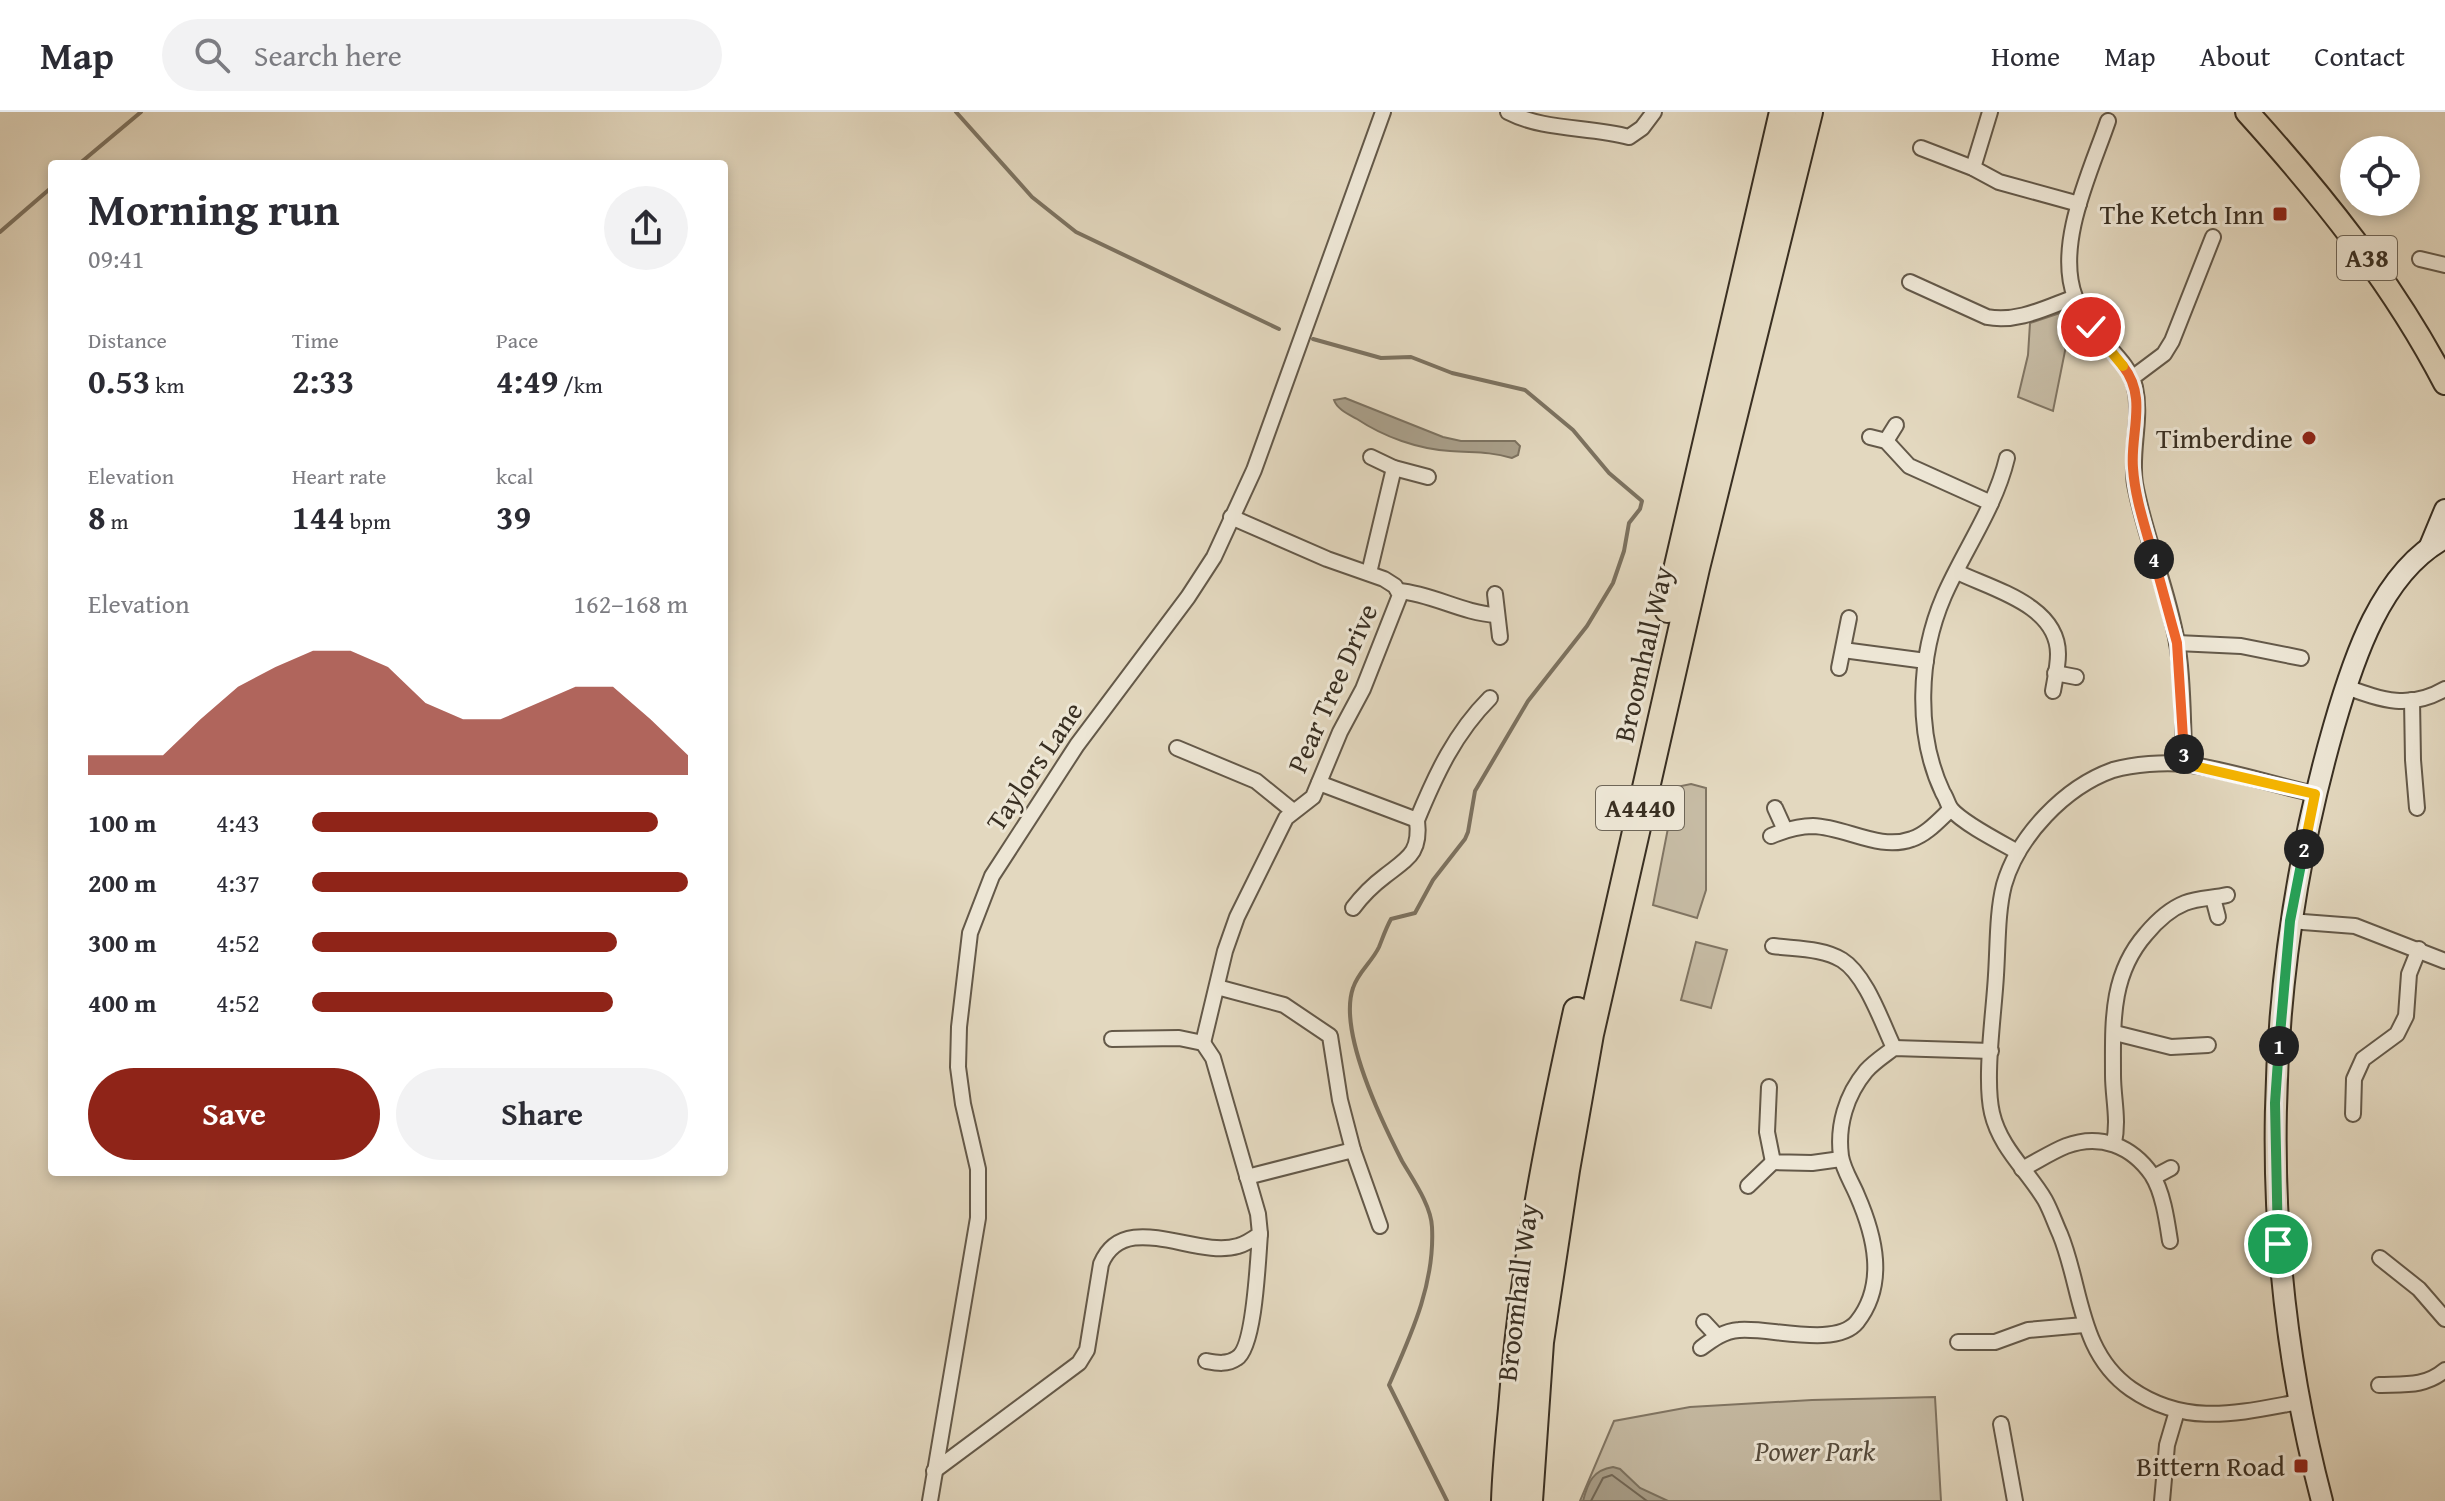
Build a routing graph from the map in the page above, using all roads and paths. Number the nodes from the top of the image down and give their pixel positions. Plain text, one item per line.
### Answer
1 (1383, 112) edge
2 (1508, 112) edge
3 (1654, 112) edge
4 (1783, 112) edge
5 (1809, 112) edge
6 (1990, 112) edge
7 (2247, 112) edge
8 (2108, 121) dead end
9 (1921, 148) dead end
10 (2097, 154) junction
11 (2112, 159) dead end
12 (1973, 168) junction
13 (2079, 204) junction
14 (2213, 237) dead end
15 (2420, 259) dead end
16 (2445, 265) edge
17 (1910, 282) dead end
18 (2075, 297) junction
19 (2132, 378) junction
20 (2445, 383) edge
21 (1896, 425) dead end
22 (1870, 437) dead end
23 (1886, 441) junction
24 (1371, 457) dead end
25 (2007, 458) dead end
26 (1394, 468) junction
27 (1428, 477) dead end
28 (1991, 503) junction
29 (2445, 510) edge
30 (1231, 517) junction
31 (2437, 542) edge
32 (1957, 572) junction
33 (1369, 573) junction
34 (1399, 591) junction
35 (1495, 594) dead end
36 (1496, 615) junction
37 (1849, 618) dead end
38 (1500, 637) dead end
39 (2177, 643) junction
40 (1843, 650) junction
41 (2301, 658) dead end
42 (1926, 661) junction
43 (1839, 668) dead end
44 (2055, 673) junction
45 (2076, 677) dead end
46 (2346, 687) junction
47 (2445, 689) edge
48 (2053, 691) dead end
49 (1490, 698) dead end
50 (2412, 700) junction
51 (1177, 748) dead end
52 (2185, 764) junction
53 (1319, 783) junction
54 (2315, 794) junction
55 (1775, 808) dead end
56 (2417, 808) dead end
57 (1951, 809) junction
58 (1293, 811) junction
59 (1417, 820) junction
60 (1785, 830) junction
61 (1771, 836) dead end
62 (2018, 852) junction
63 (1353, 908) dead end
64 (2218, 917) dead end
65 (2290, 921) junction
66 (1773, 946) dead end
67 (2419, 949) junction
68 (2445, 961) edge
69 (1217, 987) junction
70 (2115, 1033) junction
71 (1112, 1039) dead end
72 (1203, 1043) junction
73 (2208, 1045) dead end
74 (1894, 1048) junction
75 (1991, 1051) junction
76 (1769, 1087) dead end
77 (2353, 1114) dead end
78 (2114, 1143) junction
79 (1353, 1150) junction
80 (1841, 1159) junction
81 (1773, 1162) junction
82 (2171, 1168) dead end
83 (2022, 1169) junction
84 (1247, 1177) junction
85 (2154, 1177) junction
86 (1748, 1186) dead end
87 (1380, 1226) dead end
88 (1260, 1234) junction
89 (2170, 1241) dead end
90 (2380, 1258) dead end
91 (2445, 1319) edge
92 (1704, 1322) dead end
93 (2084, 1325) junction
94 (1717, 1336) junction
95 (1958, 1342) dead end
96 (1701, 1348) dead end
97 (1206, 1361) dead end
98 (2445, 1370) edge
99 (2379, 1385) dead end
100 (2299, 1402) junction
101 (2177, 1411) junction
102 (2001, 1424) dead end
103 (934, 1471) junction
104 (930, 1501) edge
105 (1505, 1501) edge
106 (1529, 1501) edge
107 (2015, 1501) edge
108 (2162, 1501) edge
109 (2322, 1501) edge

1 - 30 street, Taylors Lane
2 - 3 street
4 - 105 highway, Broomhall Way / A4440
5 - 106 highway, Broomhall Way / A4440
6 - 12 street
7 - 20 main road, A38
8 - 10 street
9 - 12 street
10 - 11 street
10 - 13 street
12 - 13 street
13 - 18 street
14 - 19 street
15 - 16 street
17 - 18 street
18 - 19 street
19 - 39 street
21 - 23 street
22 - 23 street
23 - 28 street
24 - 26 street
25 - 28 street
26 - 27 street
26 - 33 street
28 - 32 street
29 - 31 street
30 - 33 street, Pear Tree Drive
30 - 103 street, Taylors Lane
31 - 46 street
32 - 42 street
32 - 44 street
33 - 34 street, Pear Tree Drive
34 - 36 street
34 - 53 street, Pear Tree Drive
35 - 36 street
36 - 38 street
37 - 40 street
39 - 41 street
39 - 52 street
40 - 42 street
40 - 43 street
42 - 57 street
44 - 45 street
44 - 48 street
46 - 50 street
46 - 54 street
47 - 50 street
49 - 59 street
50 - 56 street
51 - 58 street
52 - 54 street
52 - 62 street
53 - 58 street, Pear Tree Drive
53 - 59 street
54 - 65 street
55 - 60 street
57 - 60 street
57 - 62 street
58 - 69 street, Pear Tree Drive
59 - 63 street
60 - 61 street
62 - 75 street
64 - 70 street
65 - 67 street
65 - 100 street
66 - 74 street
67 - 68 street
67 - 77 street
69 - 72 street, Pear Tree Drive
69 - 79 street
70 - 73 street
70 - 78 street
71 - 72 street
72 - 84 street
74 - 75 street
74 - 80 street
75 - 83 street
76 - 81 street
78 - 83 street
78 - 85 street
79 - 84 street
79 - 87 street
80 - 81 street
80 - 94 street
81 - 86 street
82 - 85 street
83 - 93 street
84 - 88 street
85 - 89 street
88 - 97 street
88 - 103 street
90 - 91 street
92 - 94 street
93 - 95 street
93 - 101 street
94 - 96 street
98 - 99 street
100 - 101 street
100 - 109 street
101 - 108 street
102 - 107 street
103 - 104 street, Taylors Lane

